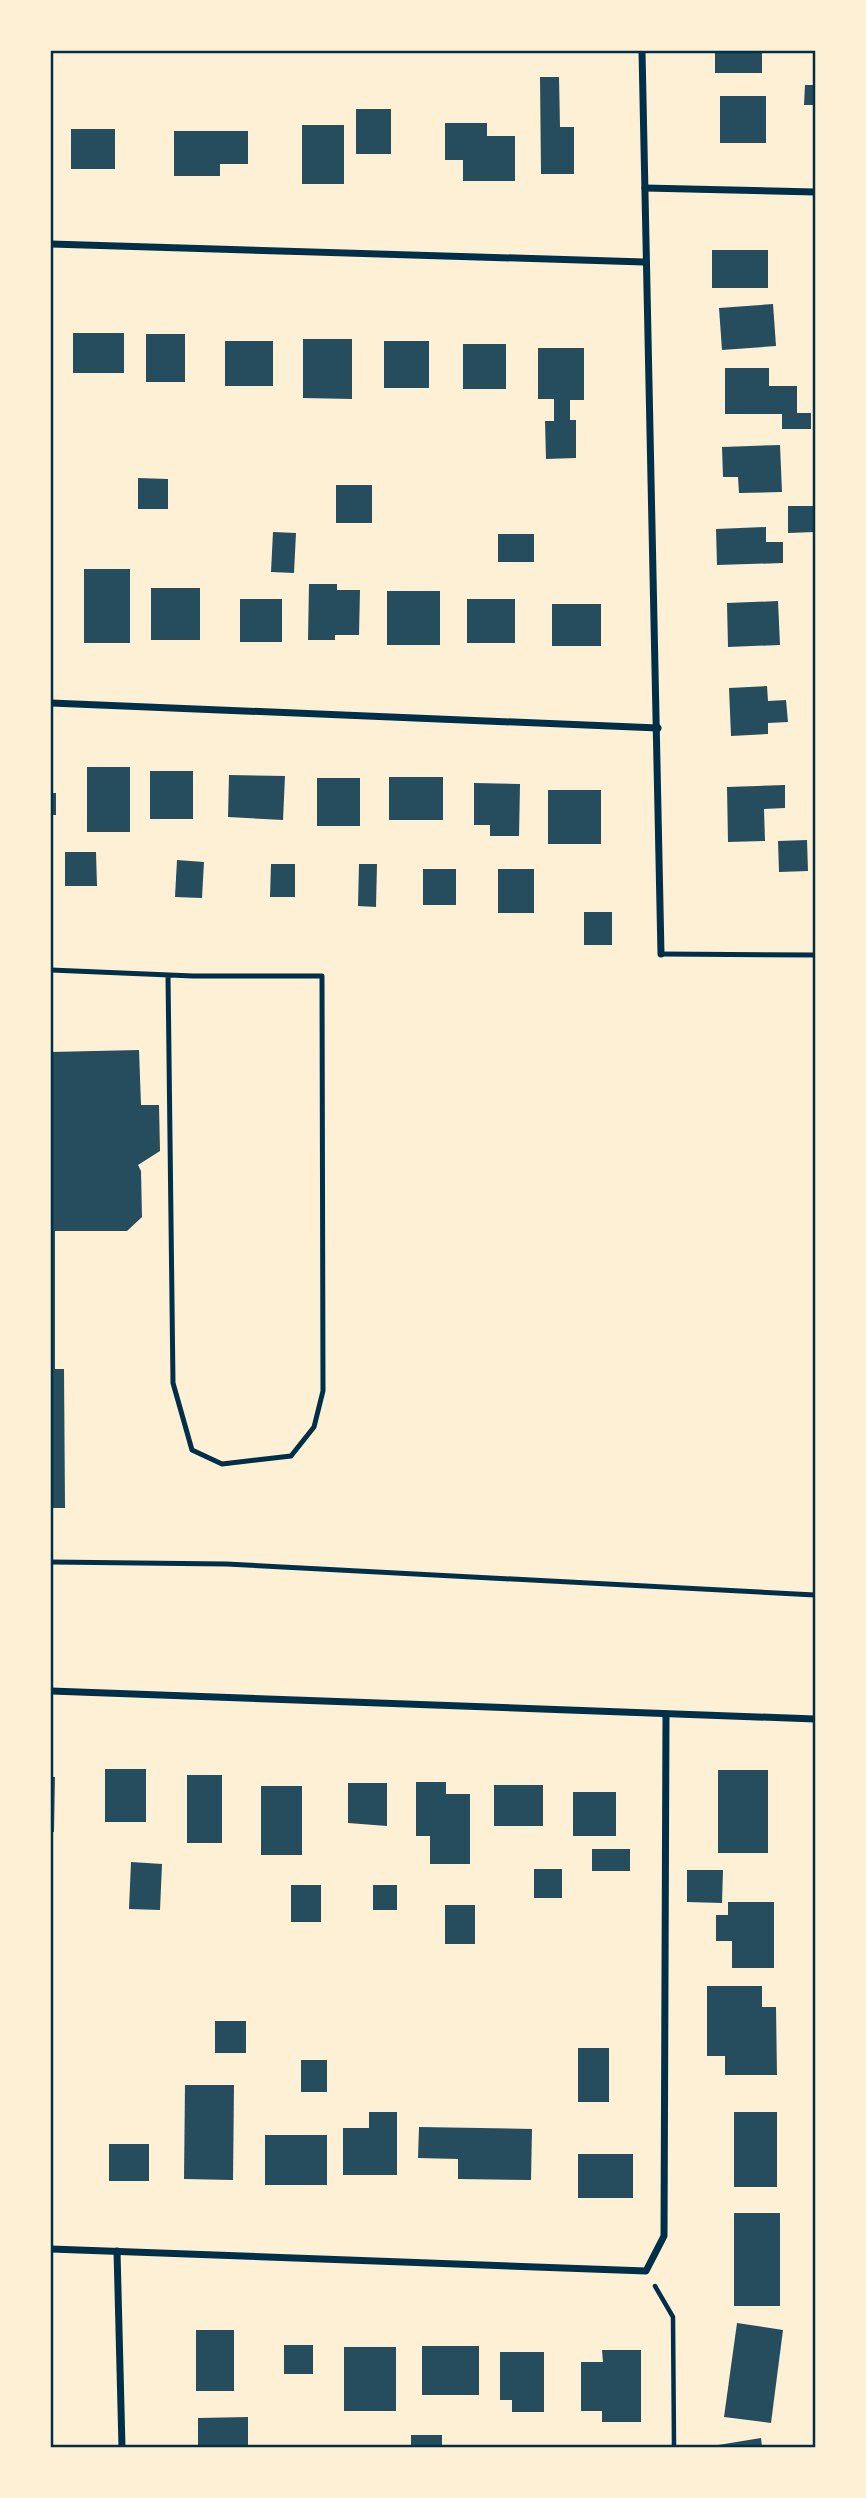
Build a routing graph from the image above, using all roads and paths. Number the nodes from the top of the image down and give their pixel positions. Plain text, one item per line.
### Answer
1 (642, 51) edge
2 (645, 188) junction
3 (815, 192) edge
4 (51, 244) edge
5 (644, 262) junction
6 (51, 703) edge
7 (658, 729) junction
8 (661, 954) joint
9 (815, 955) edge
10 (51, 970) edge
11 (167, 975) junction
12 (51, 1562) edge
13 (815, 1595) edge
14 (51, 1691) edge
15 (666, 1714) junction
16 (815, 1719) edge
17 (51, 2249) edge
18 (117, 2251) junction
19 (646, 2270) junction
20 (122, 2447) edge
21 (674, 2447) edge

1 - 2 street
2 - 3 street
2 - 5 street
4 - 5 street
5 - 7 street
6 - 7 street
7 - 8 street
8 - 9 lane
10 - 11 lane
11 - 11 lane
12 - 13 lane
14 - 15 street
15 - 16 street
15 - 19 street
17 - 18 street
18 - 19 street
18 - 20 street
19 - 21 path

